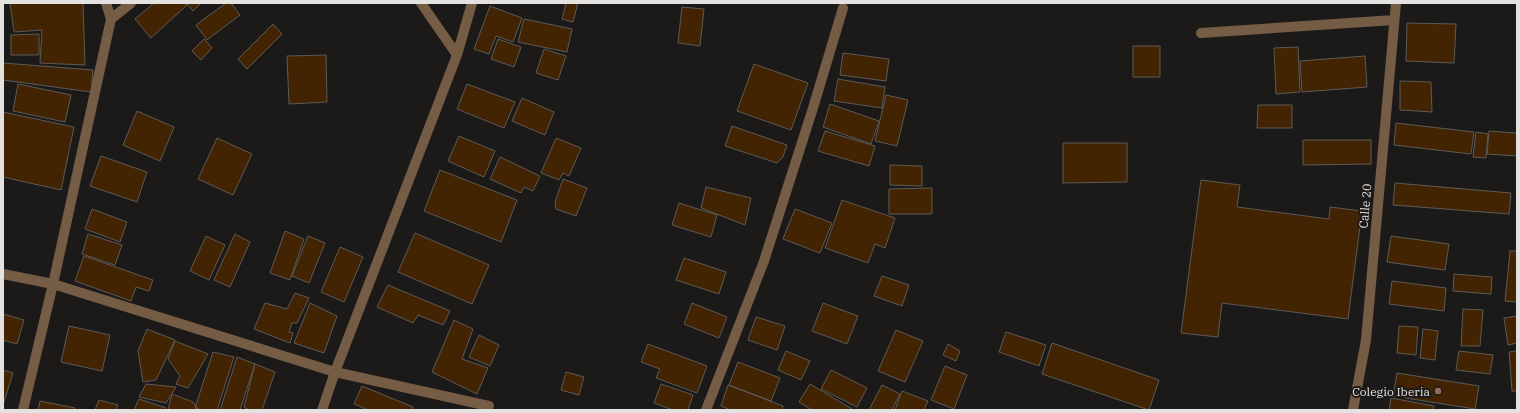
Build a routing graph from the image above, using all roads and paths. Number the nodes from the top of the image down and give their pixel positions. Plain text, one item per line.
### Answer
1 (106, 3) edge
2 (131, 3) edge
3 (421, 3) edge
4 (472, 3) edge
5 (1396, 3) edge
6 (843, 8) dead end
7 (111, 19) junction
8 (1394, 20) junction
9 (1201, 33) dead end
10 (457, 55) junction
11 (3, 274) edge
12 (52, 284) junction
13 (335, 372) junction
14 (489, 406) dead end
15 (23, 410) edge
16 (322, 410) edge
17 (706, 410) edge
18 (1353, 410) edge

1 - 7 street
2 - 7 street
3 - 10 street
4 - 10 street
5 - 8 street, Calle 20
6 - 17 street
7 - 12 street
8 - 9 street
8 - 18 street, Calle 20
10 - 13 street
11 - 12 street
12 - 13 street
12 - 15 street
13 - 14 street
13 - 16 street

